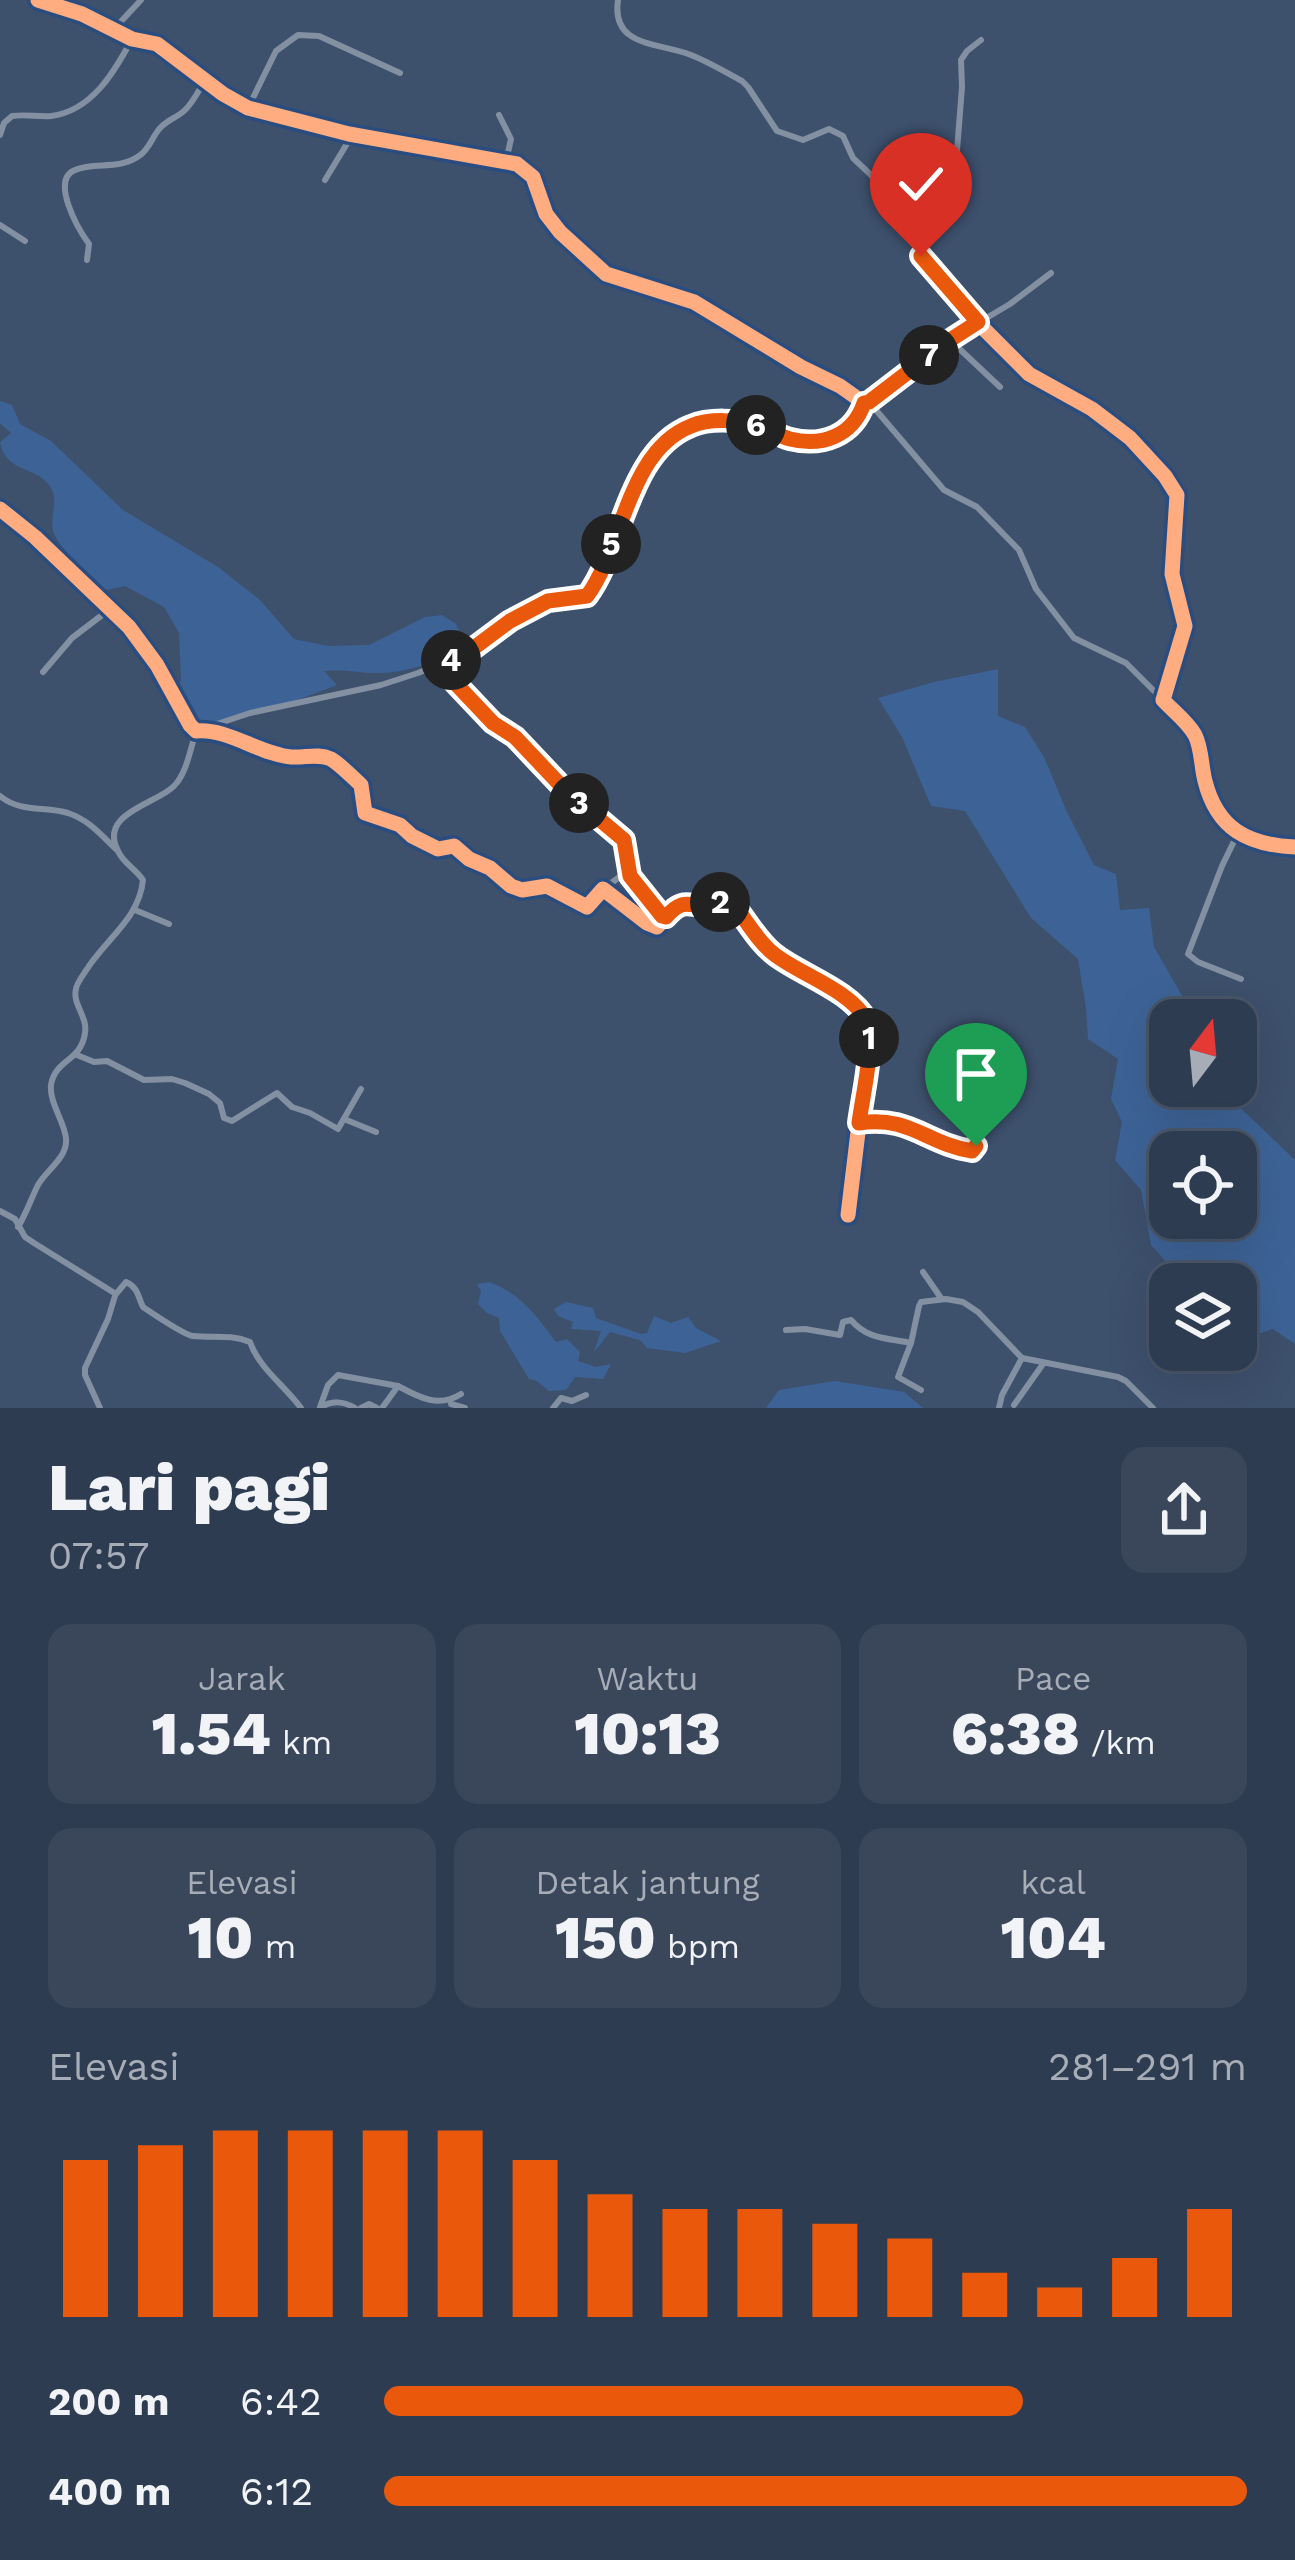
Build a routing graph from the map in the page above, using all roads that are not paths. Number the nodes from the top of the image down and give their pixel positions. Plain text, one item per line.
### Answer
1 (38, 0) edge
2 (141, 0) edge
3 (618, 0) edge
4 (114, 29) junction
5 (132, 38) junction
6 (981, 40) dead end
7 (400, 73) dead end
8 (205, 80) junction
9 (248, 107) junction
10 (499, 115) dead end
11 (350, 134) junction
12 (0, 135) edge
13 (506, 161) junction
14 (325, 180) dead end
15 (0, 225) edge
16 (908, 232) junction
17 (25, 242) dead end
18 (87, 260) dead end
19 (1052, 273) dead end
20 (978, 322) junction
21 (950, 340) junction
22 (1000, 387) dead end
23 (867, 402) junction
24 (0, 509) edge
25 (110, 609) junction
26 (439, 666) junction
27 (43, 672) dead end
28 (1163, 700) junction
29 (199, 730) junction
30 (0, 796) edge
31 (1238, 833) junction
32 (1295, 847) edge
33 (117, 850) junction
34 (629, 870) junction
35 (603, 890) junction
36 (674, 908) junction
37 (135, 910) junction
38 (170, 924) dead end
39 (1241, 979) dead end
40 (77, 1055) junction
41 (361, 1089) dead end
42 (987, 1105) dead end
43 (344, 1118) junction
44 (859, 1123) junction
45 (376, 1132) dead end
46 (0, 1211) edge
47 (848, 1215) dead end
48 (18, 1227) junction
49 (922, 1272) dead end
50 (116, 1294) junction
51 (942, 1300) junction
52 (786, 1330) dead end
53 (910, 1342) junction
54 (1022, 1358) junction
55 (1043, 1364) junction
56 (398, 1386) junction
57 (921, 1390) dead end
58 (461, 1394) dead end
59 (586, 1395) dead end
60 (448, 1403) junction
61 (1014, 1405) dead end
62 (100, 1408) edge
63 (302, 1408) edge
64 (320, 1408) edge
65 (358, 1408) edge
66 (379, 1408) edge
67 (465, 1408) edge
68 (553, 1408) edge
69 (999, 1408) edge
70 (1153, 1408) edge

1 - 4 street
2 - 4 street
3 - 16 street
4 - 5 street
5 - 8 street
5 - 12 street
6 - 16 street
7 - 9 street
8 - 9 street
8 - 18 street
9 - 11 street
10 - 13 street
11 - 13 street
11 - 14 street
13 - 23 street
15 - 17 street
16 - 20 street
19 - 20 street
20 - 21 street
20 - 28 street
21 - 22 street
21 - 23 street
23 - 26 street
23 - 28 street
24 - 25 street
25 - 27 street
25 - 29 street
26 - 29 street
26 - 34 street
28 - 31 street
29 - 33 street
29 - 35 street
30 - 33 street
31 - 32 street
31 - 39 street
33 - 37 street
34 - 35 street
34 - 36 street
35 - 36 street
36 - 44 street
37 - 38 street
37 - 40 street
40 - 43 street
40 - 48 street
41 - 43 street
42 - 44 street
43 - 45 street
44 - 47 street
46 - 48 street
48 - 50 street
49 - 51 street
50 - 62 street
50 - 63 street
51 - 53 street
51 - 54 street
52 - 53 street
53 - 57 street
54 - 55 street
54 - 69 street
55 - 61 street
55 - 70 street
56 - 60 street
56 - 64 street
56 - 66 street
58 - 60 street
59 - 68 street
60 - 67 street
64 - 65 street
65 - 66 street

